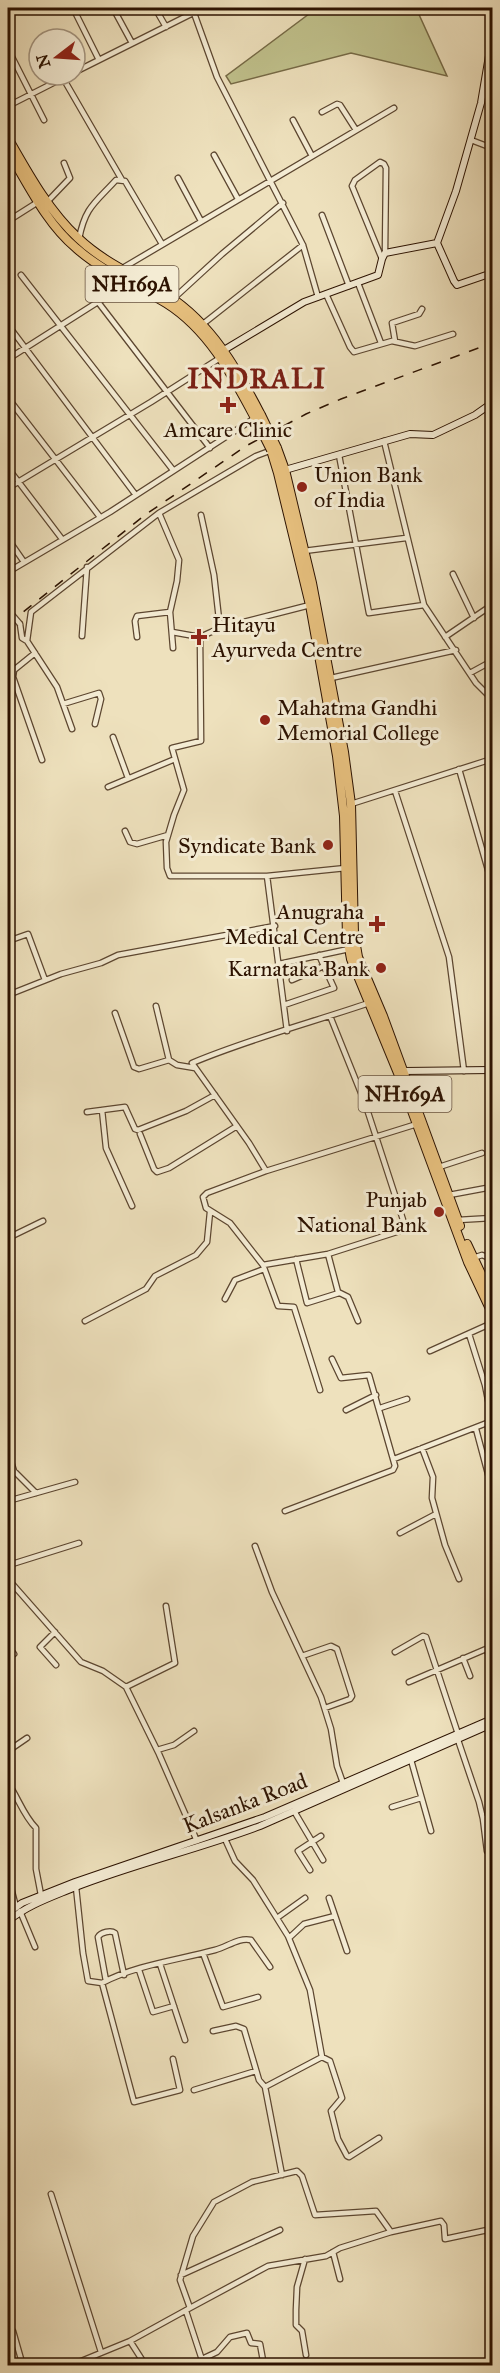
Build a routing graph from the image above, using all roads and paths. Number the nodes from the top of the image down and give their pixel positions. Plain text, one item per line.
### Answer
1 (73, 8) edge
2 (113, 8) edge
3 (155, 8) edge
4 (202, 8) edge
5 (194, 13) junction
6 (166, 27) junction
7 (492, 38) edge
8 (132, 43) junction
9 (8, 49) edge
10 (99, 60) junction
11 (87, 66) edge
12 (45, 87) edge
13 (68, 87) edge
14 (31, 94) junction
15 (8, 106) edge
16 (394, 108) dead end
17 (322, 112) dead end
18 (44, 120) dead end
19 (293, 120) dead end
20 (356, 130) junction
21 (8, 138) edge
22 (471, 140) junction
23 (492, 148) edge
24 (8, 151) edge
25 (214, 156) dead end
26 (312, 156) junction
27 (64, 163) dead end
28 (11, 166) edge
29 (178, 178) dead end
30 (122, 180) junction
31 (270, 181) junction
32 (238, 199) junction
33 (43, 202) junction
34 (283, 203) junction
35 (322, 214) dead end
36 (8, 221) edge
37 (201, 221) junction
38 (79, 239) junction
39 (437, 243) junction
40 (162, 244) junction
41 (303, 245) junction
42 (383, 256) junction
43 (121, 269) junction
44 (492, 273) edge
45 (21, 275) dead end
46 (126, 281) junction
47 (358, 283) junction
48 (349, 286) junction
49 (326, 294) junction
50 (318, 297) junction
51 (173, 299) junction
52 (98, 302) junction
53 (422, 309) dead end
54 (186, 313) junction
55 (203, 324) junction
56 (8, 325) edge
57 (59, 327) junction
58 (453, 334) dead end
59 (396, 342) junction
60 (381, 343) junction
61 (26, 348) junction
62 (222, 354) junction
63 (8, 359) edge
64 (166, 392) junction
65 (8, 398) edge
66 (492, 403) edge
67 (130, 415) junction
68 (258, 417) junction
69 (91, 438) junction
70 (384, 441) junction
71 (210, 448) junction
72 (274, 449) junction
73 (339, 455) junction
74 (56, 460) junction
75 (8, 468) edge
76 (173, 470) junction
77 (285, 470) junction
78 (18, 482) junction
79 (8, 488) edge
80 (135, 494) junction
81 (159, 513) junction
82 (201, 515) dead end
83 (100, 517) junction
84 (8, 538) edge
85 (406, 538) junction
86 (62, 539) junction
87 (356, 544) junction
88 (304, 551) junction
89 (24, 562) junction
90 (87, 567) junction
91 (8, 572) edge
92 (453, 574) dead end
93 (310, 605) junction
94 (424, 605) junction
95 (492, 605) edge
96 (8, 609) edge
97 (170, 612) junction
98 (474, 618) junction
99 (220, 628) junction
100 (172, 632) junction
101 (82, 636) dead end
102 (137, 637) dead end
103 (200, 637) junction
104 (445, 637) junction
105 (27, 641) junction
106 (173, 648) dead end
107 (456, 650) junction
108 (35, 653) junction
109 (492, 661) edge
110 (470, 673) junction
111 (331, 678) junction
112 (492, 699) edge
113 (331, 702) junction
114 (63, 704) junction
115 (95, 724) dead end
116 (72, 729) dead end
117 (113, 737) dead end
118 (175, 759) junction
119 (492, 759) edge
120 (42, 760) dead end
121 (459, 769) junction
122 (128, 778) junction
123 (108, 787) dead end
124 (395, 791) junction
125 (351, 804) junction
126 (125, 831) dead end
127 (168, 835) junction
128 (492, 853) edge
129 (484, 855) junction
130 (346, 868) junction
131 (267, 876) junction
132 (492, 884) edge
133 (275, 926) junction
134 (492, 933) edge
135 (8, 940) edge
136 (349, 949) junction
137 (319, 955) junction
138 (279, 964) junction
139 (324, 966) junction
140 (45, 980) junction
141 (292, 980) dead end
142 (8, 995) edge
143 (369, 1003) junction
144 (284, 1005) junction
145 (156, 1006) dead end
146 (115, 1013) dead end
147 (330, 1016) junction
148 (380, 1018) junction
149 (287, 1030) junction
150 (169, 1060) junction
151 (195, 1068) junction
152 (492, 1070) edge
153 (404, 1071) junction
154 (464, 1071) junction
155 (215, 1095) junction
156 (102, 1110) junction
157 (87, 1112) dead end
158 (417, 1124) junction
159 (237, 1126) junction
160 (140, 1134) dead end
161 (377, 1138) junction
162 (482, 1153) dead end
163 (439, 1167) junction
164 (266, 1172) junction
165 (492, 1187) edge
166 (449, 1195) junction
167 (132, 1206) dead end
168 (210, 1212) junction
169 (492, 1218) edge
170 (458, 1220) junction
171 (43, 1221) dead end
172 (8, 1238) edge
173 (328, 1254) junction
174 (473, 1258) junction
175 (296, 1259) junction
176 (492, 1259) edge
177 (263, 1267) junction
178 (339, 1293) junction
179 (492, 1297) edge
180 (225, 1299) dead end
181 (492, 1313) edge
182 (85, 1321) dead end
183 (358, 1321) dead end
184 (492, 1323) edge
185 (469, 1334) junction
186 (430, 1351) dead end
187 (332, 1359) dead end
188 (492, 1383) edge
189 (484, 1385) junction
190 (320, 1390) dead end
191 (376, 1395) junction
192 (407, 1399) dead end
193 (380, 1408) junction
194 (346, 1410) dead end
195 (492, 1421) edge
196 (476, 1429) junction
197 (422, 1448) junction
198 (8, 1452) edge
199 (394, 1459) junction
200 (75, 1482) dead end
201 (492, 1489) edge
202 (36, 1493) junction
203 (8, 1501) edge
204 (285, 1511) dead end
205 (436, 1514) junction
206 (400, 1533) dead end
207 (79, 1543) dead end
208 (255, 1546) dead end
209 (8, 1566) edge
210 (459, 1579) dead end
211 (8, 1580) edge
212 (166, 1606) dead end
213 (55, 1632) junction
214 (8, 1646) edge
215 (395, 1652) dead end
216 (14, 1654) dead end
217 (302, 1656) junction
218 (463, 1658) junction
219 (492, 1660) edge
220 (56, 1665) dead end
221 (436, 1669) junction
222 (470, 1676) dead end
223 (409, 1682) dead end
224 (126, 1687) junction
225 (325, 1708) junction
226 (492, 1719) edge
227 (492, 1724) edge
228 (194, 1731) dead end
229 (458, 1737) junction
230 (27, 1738) dead end
231 (157, 1750) junction
232 (8, 1751) edge
233 (411, 1760) junction
234 (343, 1782) junction
235 (8, 1783) edge
236 (421, 1798) junction
237 (392, 1807) dead end
238 (294, 1811) junction
239 (492, 1816) edge
240 (483, 1819) junction
241 (431, 1831) dead end
242 (321, 1836) dead end
243 (225, 1839) junction
244 (197, 1841) junction
245 (310, 1842) junction
246 (487, 1851) dead end
247 (323, 1860) dead end
248 (310, 1870) dead end
249 (8, 1876) edge
250 (76, 1887) junction
251 (41, 1895) junction
252 (304, 1898) dead end
253 (328, 1898) dead end
254 (14, 1911) edge
255 (335, 1916) junction
256 (277, 1918) junction
257 (8, 1921) edge
258 (289, 1938) junction
259 (35, 1947) dead end
260 (346, 1951) dead end
261 (203, 1953) junction
262 (160, 1964) junction
263 (270, 1967) dead end
264 (139, 1970) junction
265 (124, 1975) junction
266 (104, 1982) junction
267 (258, 1997) dead end
268 (174, 2006) junction
269 (213, 2031) dead end
270 (184, 2040) dead end
271 (322, 2056) junction
272 (173, 2059) dead end
273 (256, 2071) junction
274 (265, 2087) junction
275 (194, 2090) dead end
276 (379, 2138) dead end
277 (282, 2175) junction
278 (51, 2194) dead end
279 (492, 2229) edge
280 (280, 2230) dead end
281 (391, 2232) junction
282 (333, 2252) junction
283 (305, 2259) junction
284 (181, 2276) junction
285 (340, 2279) dead end
286 (188, 2310) junction
287 (13, 2331) dead end
288 (130, 2341) junction
289 (101, 2352) junction
290 (306, 2355) dead end
291 (202, 2359) junction
292 (75, 2364) edge
293 (23, 2366) edge
294 (69, 2366) edge
295 (146, 2366) edge
296 (204, 2366) edge
297 (264, 2366) edge

1 - 10 street
2 - 8 street
3 - 6 street
4 - 5 street
5 - 6 street
5 - 31 street
6 - 8 street
7 - 22 main road
8 - 10 street
9 - 14 street
10 - 11 street
12 - 14 street
13 - 30 street
14 - 15 street
14 - 18 street
16 - 20 street
17 - 20 street
19 - 26 street
20 - 26 street
21 - 33 highway, NH169A
22 - 23 street
22 - 39 main road
24 - 28 highway, NH169A
25 - 32 street
26 - 31 street
27 - 33 street
28 - 33 highway, NH169A
29 - 37 street
30 - 38 street
30 - 40 street
31 - 32 street
31 - 34 street
32 - 37 street
33 - 36 street
33 - 38 highway, NH169A
33 - 46 highway, NH169A
34 - 41 street
34 - 51 street
35 - 48 street
37 - 40 street
38 - 43 highway, NH169A
39 - 42 main road
39 - 44 main road
40 - 43 street
41 - 50 street
41 - 55 street
42 - 42 street
42 - 47 main road
43 - 51 highway, NH169A
45 - 57 street
46 - 52 street
46 - 54 highway, NH169A
47 - 48 main road
47 - 60 street
48 - 49 main road
49 - 50 main road
49 - 60 street
50 - 62 main road
51 - 54 highway, NH169A
52 - 57 street
52 - 64 street
53 - 59 street
54 - 55 highway, NH169A
54 - 62 highway, NH169A
55 - 62 highway, NH169A
56 - 61 street
57 - 61 street
57 - 67 street
58 - 59 street
59 - 60 street
61 - 63 street
61 - 69 street
62 - 64 street
62 - 68 highway, NH169A
64 - 67 street
64 - 71 street
65 - 74 street
66 - 70 main road
67 - 69 street
67 - 76 street
68 - 71 street
68 - 72 highway, NH169A, bridge
69 - 74 street
69 - 80 street
70 - 73 main road
70 - 85 street
71 - 76 street
72 - 77 highway, NH169A
72 - 81 street
72 - 93 highway, NH169A
73 - 77 main road
73 - 87 street
74 - 78 street
74 - 83 street
75 - 78 street
76 - 80 street
77 - 88 highway, NH169A
78 - 79 street
78 - 86 street
80 - 83 street
81 - 90 street
81 - 97 street
82 - 99 street
83 - 86 street
84 - 89 street
85 - 87 street
85 - 94 street
86 - 89 street
87 - 88 street
87 - 94 street
88 - 111 highway, NH169A
89 - 91 street
90 - 101 street
90 - 105 street
92 - 98 street
93 - 99 street
93 - 113 highway, NH169A
94 - 104 street
95 - 98 street
96 - 105 street, bridge
97 - 100 street
97 - 102 street
98 - 104 street
99 - 103 street
100 - 103 street
100 - 106 street
103 - 118 street
104 - 107 street
105 - 108 street
107 - 110 street
107 - 111 street
108 - 114 street
108 - 120 street
109 - 110 street
110 - 112 street
111 - 113 highway, NH169A
113 - 125 highway, NH169A
113 - 130 highway, NH169A
114 - 115 street
114 - 116 street
117 - 122 street
118 - 122 street
118 - 127 street
119 - 121 street
121 - 124 street
121 - 129 street
122 - 123 street
124 - 125 street
124 - 154 street
125 - 148 highway, NH169A
126 - 127 street
127 - 131 street
128 - 129 street
129 - 132 street
130 - 131 street
130 - 136 highway, NH169A
131 - 133 street
132 - 134 street
133 - 138 street
133 - 140 street
135 - 140 street
136 - 137 street
136 - 143 highway, NH169A
137 - 138 street
137 - 139 street
138 - 144 street
139 - 141 street
139 - 144 street
140 - 142 street
143 - 147 street
143 - 148 highway, NH169A
144 - 149 street
145 - 150 street
146 - 150 street
147 - 149 street
147 - 161 street
148 - 153 highway, NH169A
148 - 158 highway, NH169A
149 - 151 street
150 - 151 street
151 - 155 street
152 - 154 main road
153 - 154 main road
153 - 163 highway, NH169A
155 - 156 street
155 - 159 street
156 - 157 street
156 - 167 street
158 - 161 street
158 - 181 highway, NH169A
159 - 160 street
159 - 164 street
161 - 164 street
161 - 173 street
162 - 163 street
163 - 166 highway, NH169A
164 - 168 street
165 - 166 street
166 - 170 highway, NH169A
168 - 177 street
168 - 182 street
169 - 170 street
170 - 174 highway, NH169A
171 - 172 street
173 - 175 street
173 - 178 street
174 - 176 street
174 - 179 highway, NH169A
175 - 177 street
175 - 178 street
177 - 180 street
177 - 190 street
178 - 183 street
184 - 185 street
185 - 186 street
185 - 189 street
187 - 191 street
188 - 189 street
189 - 195 street
191 - 193 street
191 - 194 street
192 - 193 street
193 - 199 street
195 - 196 street
196 - 197 street
196 - 201 street
197 - 199 street
197 - 205 street
198 - 202 street
199 - 204 street
200 - 202 street
202 - 203 street
205 - 206 street
205 - 210 street
207 - 209 street
208 - 217 street
211 - 213 street
212 - 224 street
213 - 220 street
213 - 224 street
214 - 216 street
215 - 221 street
217 - 225 street
217 - 225 street
218 - 219 street
218 - 221 street
218 - 222 street
221 - 223 street
221 - 229 street
224 - 231 street
225 - 234 street
226 - 229 main road, Kalsanka Road
227 - 229 main road
228 - 231 street
229 - 233 main road
229 - 234 main road, Kalsanka Road
229 - 240 street
230 - 232 street
231 - 244 street
233 - 236 street
233 - 238 main road
234 - 244 main road, Kalsanka Road
235 - 251 street
236 - 237 street
236 - 241 street
238 - 243 main road
238 - 245 street
239 - 240 street
240 - 246 street
242 - 245 street
243 - 250 main road
243 - 256 street
244 - 251 main road, Kalsanka Road
245 - 247 street
245 - 248 street
249 - 254 street
250 - 254 main road
250 - 266 street
251 - 254 main road, Kalsanka Road
252 - 256 street
253 - 255 street
254 - 257 main road
254 - 259 street
255 - 258 street
255 - 260 street
256 - 258 street
258 - 271 street
261 - 262 street
261 - 263 street
261 - 267 street
262 - 264 street
262 - 268 street
264 - 265 street
264 - 268 street
265 - 266 street
265 - 266 street
266 - 272 street
268 - 270 street
269 - 273 street
271 - 274 street
271 - 276 street
273 - 274 street
273 - 275 street
274 - 277 street
277 - 281 street
277 - 284 street
278 - 289 street
279 - 281 street
280 - 284 street
281 - 282 street
282 - 283 street
282 - 285 street
283 - 286 street
283 - 290 street
284 - 286 street
286 - 288 street
286 - 291 street
287 - 293 street
288 - 289 street
288 - 295 street
289 - 292 street
291 - 296 street
291 - 297 street
292 - 294 street

